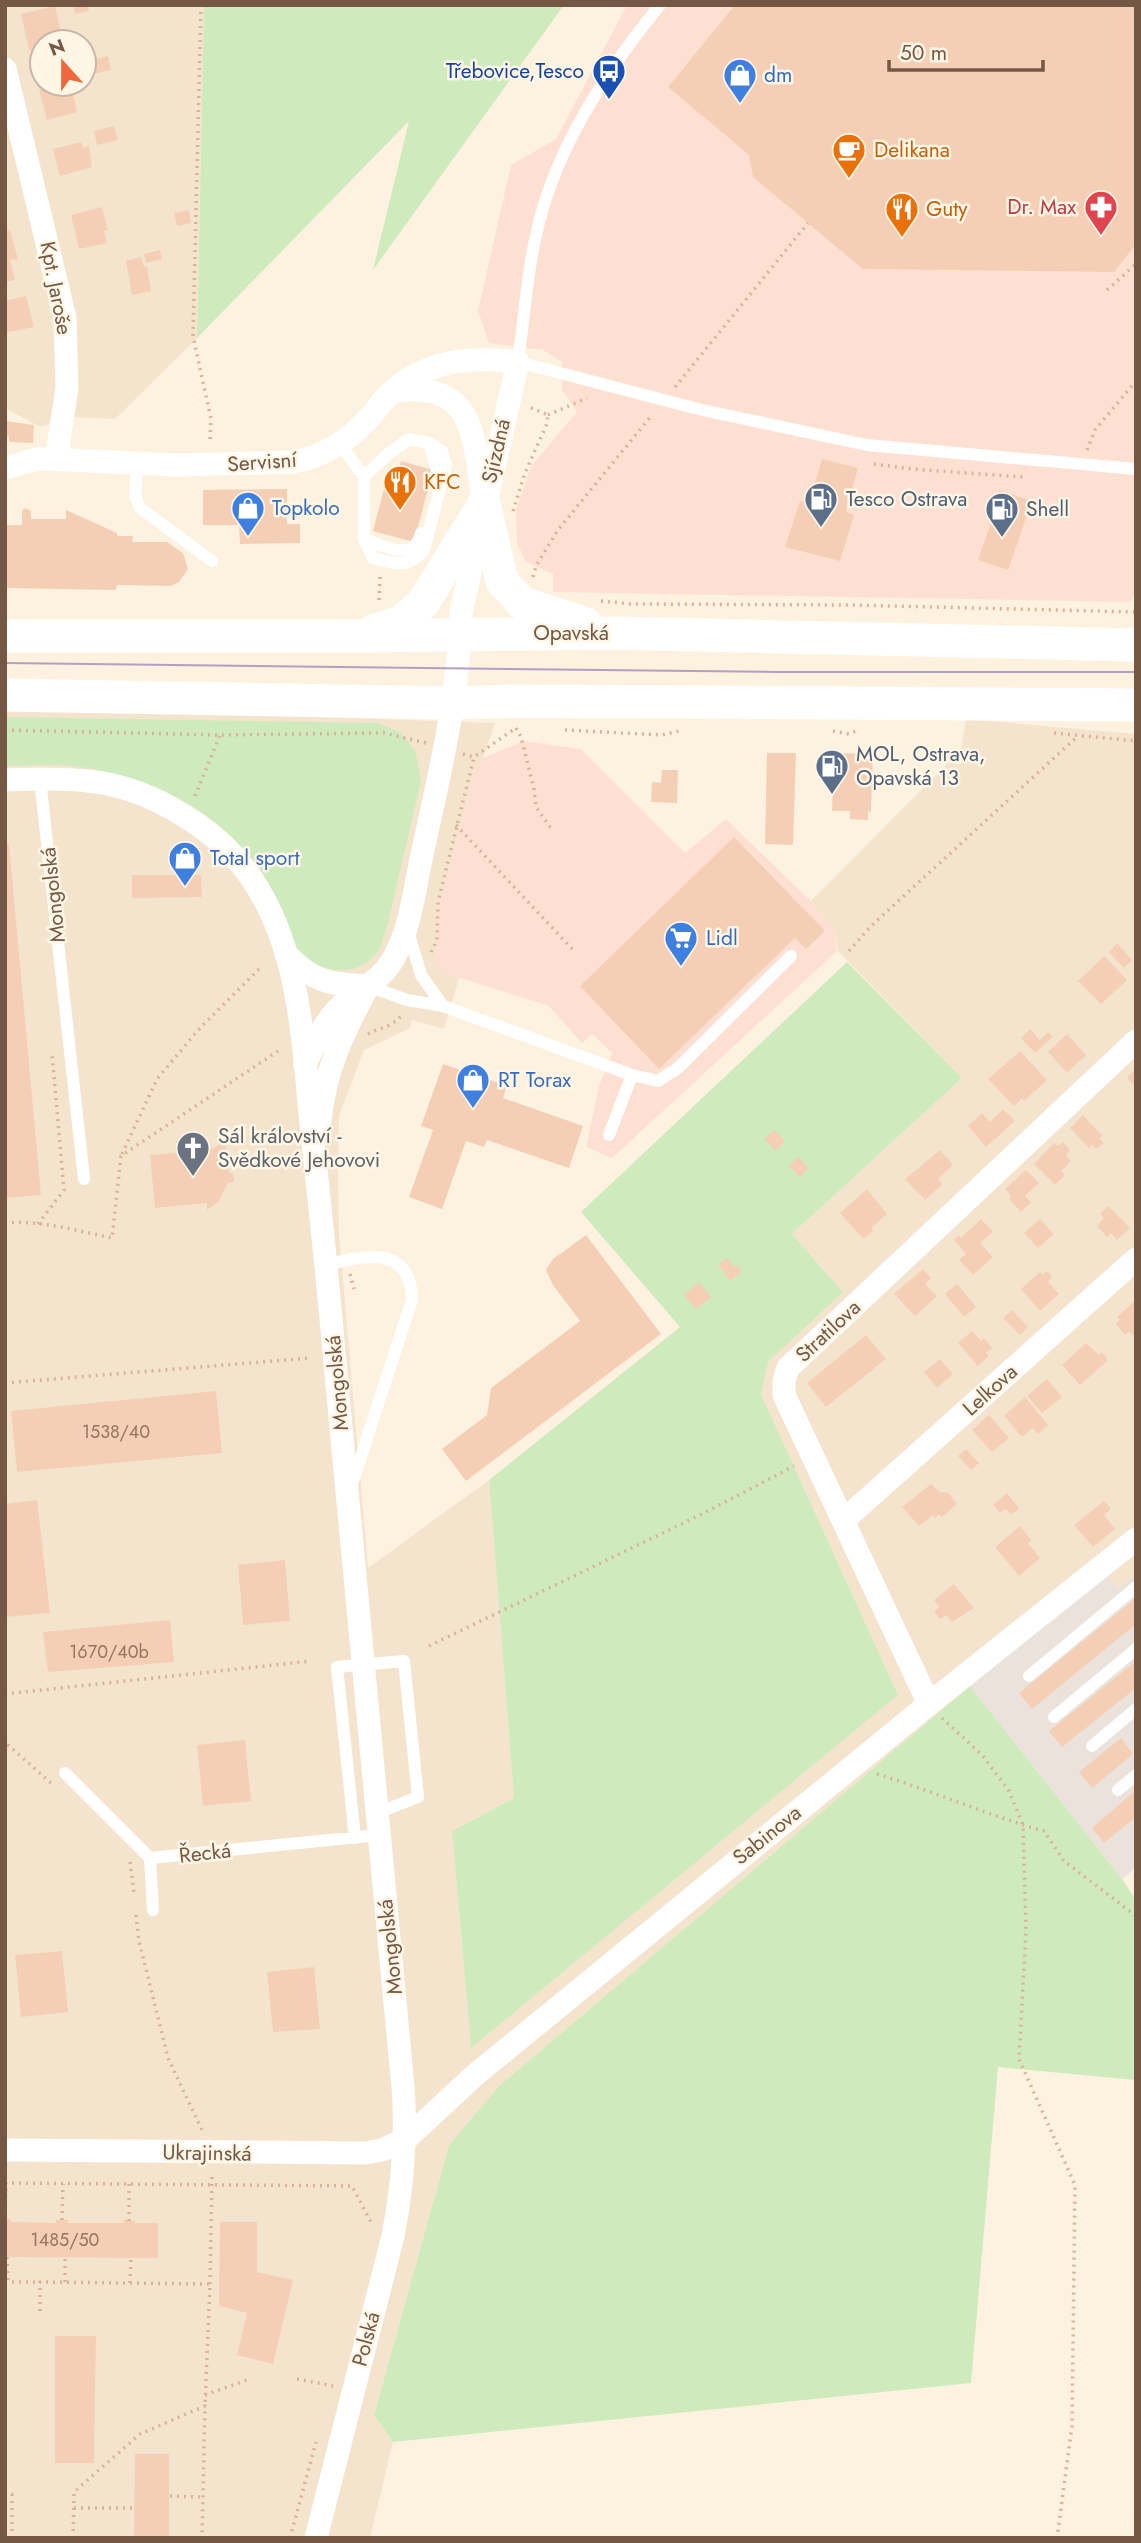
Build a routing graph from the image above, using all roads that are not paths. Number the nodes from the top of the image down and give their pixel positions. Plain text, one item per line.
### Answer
1 (660, 5) edge
2 (5, 69) edge
3 (518, 362) junction
4 (393, 390) junction
5 (340, 444) junction
6 (56, 459) junction
7 (137, 464) junction
8 (5, 468) edge
9 (1136, 469) edge
10 (364, 477) junction
11 (498, 510) junction
12 (212, 561) dead end
13 (460, 633) junction
14 (614, 633) junction
15 (5, 636) edge
16 (356, 636) junction
17 (1136, 645) edge
18 (5, 695) edge
19 (452, 703) junction
20 (1136, 705) edge
21 (40, 779) junction
22 (5, 780) edge
23 (407, 926) junction
24 (287, 955) junction
25 (791, 956) dead end
26 (368, 986) junction
27 (443, 1006) junction
28 (1136, 1041) edge
29 (305, 1065) junction
30 (632, 1074) junction
31 (609, 1135) dead end
32 (316, 1163) junction
33 (84, 1179) dead end
34 (1136, 1259) edge
35 (337, 1262) junction
36 (348, 1494) junction
37 (844, 1520) junction
38 (1136, 1539) edge
39 (1136, 1587) edge
40 (1136, 1649) edge
41 (363, 1665) junction
42 (1029, 1676) dead end
43 (929, 1704) junction
44 (1136, 1709) edge
45 (1054, 1717) dead end
46 (1092, 1746) dead end
47 (65, 1773) dead end
48 (1136, 1775) edge
49 (1118, 1790) dead end
50 (378, 1824) junction
51 (355, 1838) junction
52 (150, 1858) junction
53 (153, 1910) dead end
54 (406, 2139) junction
55 (5, 2150) edge
56 (316, 2538) edge

1 - 3 lane, Sjízdná
2 - 6 street, Kpt. Jaroše
3 - 4 street, Servisní
3 - 9 lane
3 - 11 street, Sjízdná
4 - 5 street, Servisní
4 - 11 street
5 - 7 street, Servisní
5 - 10 lane
6 - 7 street, Servisní
6 - 8 street
7 - 12 lane
10 - 10 lane
11 - 13 street, Sjízdná
11 - 14 main road
11 - 16 main road
13 - 14 main road, Opavská
13 - 16 main road, Opavská
13 - 19 street, Sjízdná
14 - 17 main road, Opavská
15 - 16 main road, Opavská
18 - 19 main road
19 - 20 main road
19 - 23 street, Sjízdná
21 - 22 street, Mongolská
21 - 24 street, Mongolská
21 - 33 lane, Mongolská
23 - 26 street, Sjízdná
23 - 27 lane
24 - 26 street
24 - 29 street, Mongolská
25 - 30 lane
26 - 27 lane
26 - 29 street
26 - 32 street
27 - 30 lane
28 - 37 street, Stratilova
29 - 32 street, Mongolská
30 - 31 lane
32 - 35 street, Mongolská
34 - 37 street, Lelkova
35 - 36 street, Mongolská
35 - 36 lane
36 - 41 street, Mongolská
37 - 43 street, Stratilova
38 - 43 street, Sabinova
39 - 42 lane
40 - 45 lane
41 - 50 street, Mongolská
41 - 50 lane, Řecká
41 - 51 lane
43 - 54 street, Sabinova
44 - 46 lane
47 - 52 lane, Řecká
48 - 49 lane
50 - 51 lane, Řecká
50 - 54 street, Mongolská
51 - 52 lane, Řecká
52 - 53 lane
54 - 55 street, Ukrajinská
54 - 56 street, Polská

